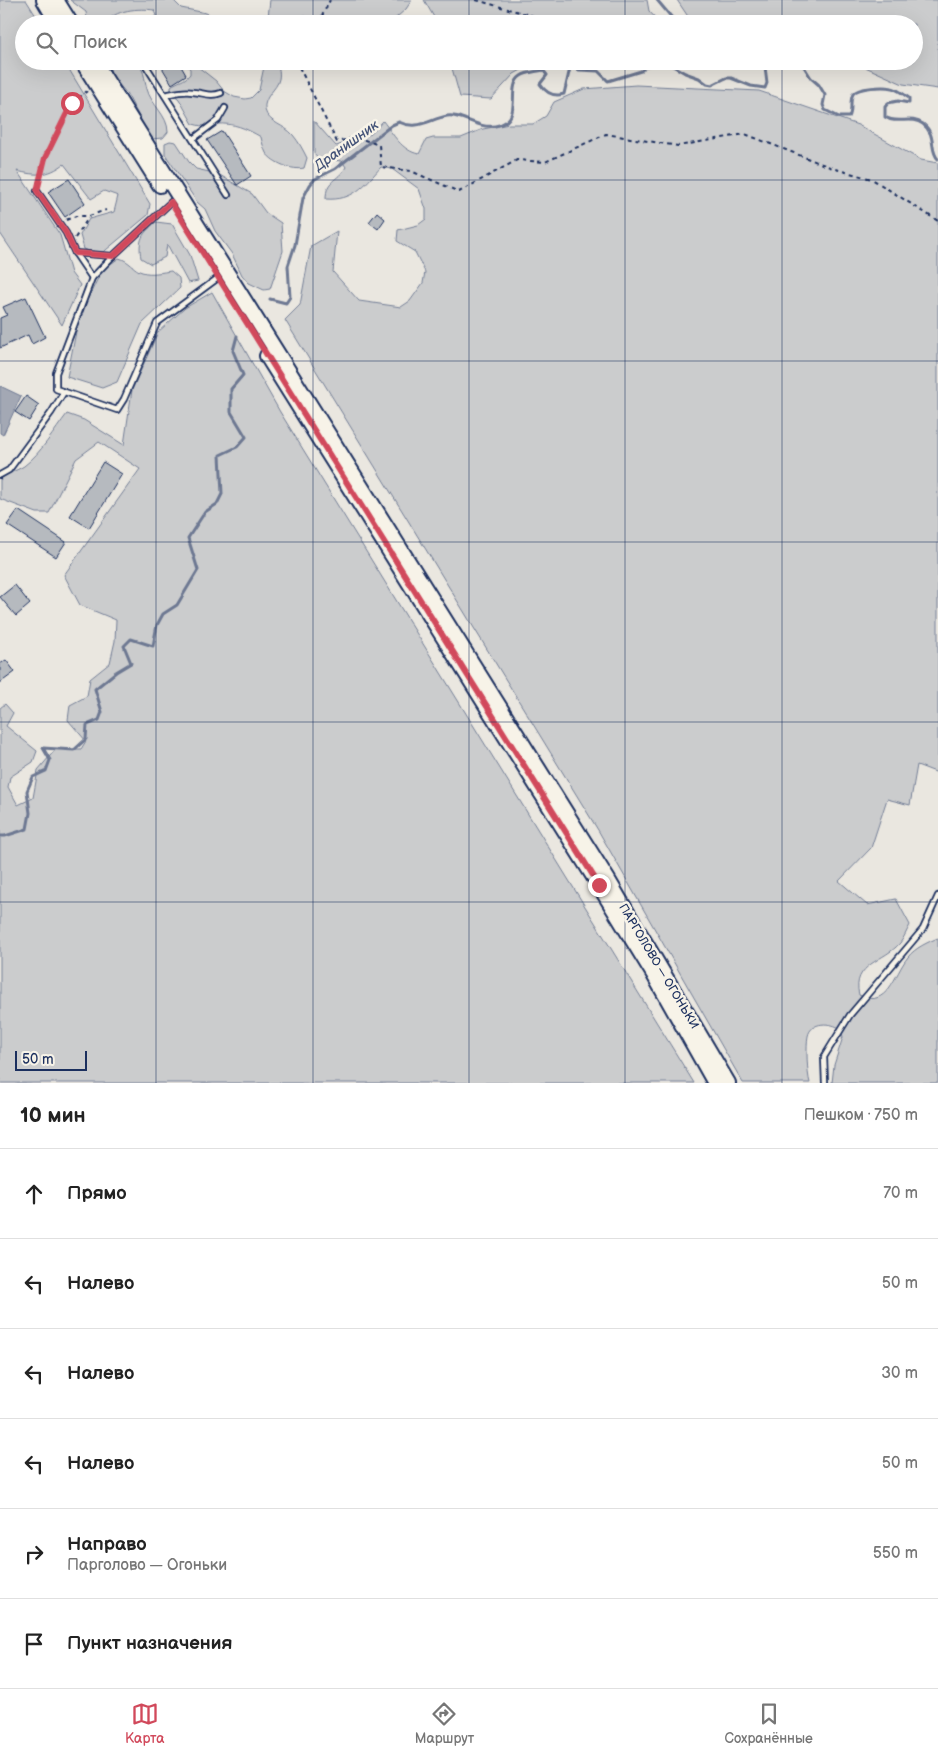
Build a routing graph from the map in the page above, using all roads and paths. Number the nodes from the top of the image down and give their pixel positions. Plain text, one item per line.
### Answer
1 (44, 0) edge
2 (56, 0) edge
3 (330, 0) edge
4 (476, 0) edge
5 (53, 15) edge
6 (65, 15) edge
7 (322, 15) edge
8 (530, 15) edge
9 (97, 70) edge
10 (97, 70) edge
11 (149, 70) edge
12 (301, 70) edge
13 (87, 91) dead end
14 (222, 93) dead end
15 (164, 95) junction
16 (226, 108) dead end
17 (193, 139) junction
18 (37, 191) joint
19 (228, 195) dead end
20 (171, 202) junction
21 (106, 210) dead end
22 (89, 216) junction
23 (938, 222) edge
24 (59, 223) junction
25 (71, 244) junction
26 (75, 253) junction
27 (113, 256) junction
28 (92, 278) junction
29 (218, 278) junction
30 (64, 392) junction
31 (0, 475) edge
32 (938, 896) edge
33 (715, 1083) edge
34 (728, 1083) edge
35 (824, 1083) edge

1 - 5 main road
2 - 6 main road
3 - 7 path
4 - 8 path
9 - 20 main road, ПАРГОЛОВО — ОГОНЬКИ
10 - 34 main road, ПАРГОЛОВО — ОГОНЬКИ
11 - 15 lane
12 - 23 path
13 - 18 path
14 - 15 lane
15 - 17 lane
16 - 17 lane
17 - 19 lane
18 - 24 lane
20 - 27 lane
20 - 29 main road, ПАРГОЛОВО — ОГОНЬКИ
21 - 22 path
22 - 24 path
22 - 25 path
24 - 25 lane
25 - 26 lane
26 - 27 lane
26 - 28 lane
27 - 28 lane
28 - 30 lane
29 - 30 lane
29 - 33 main road, ПАРГОЛОВО — ОГОНЬКИ
30 - 31 lane
32 - 35 lane

